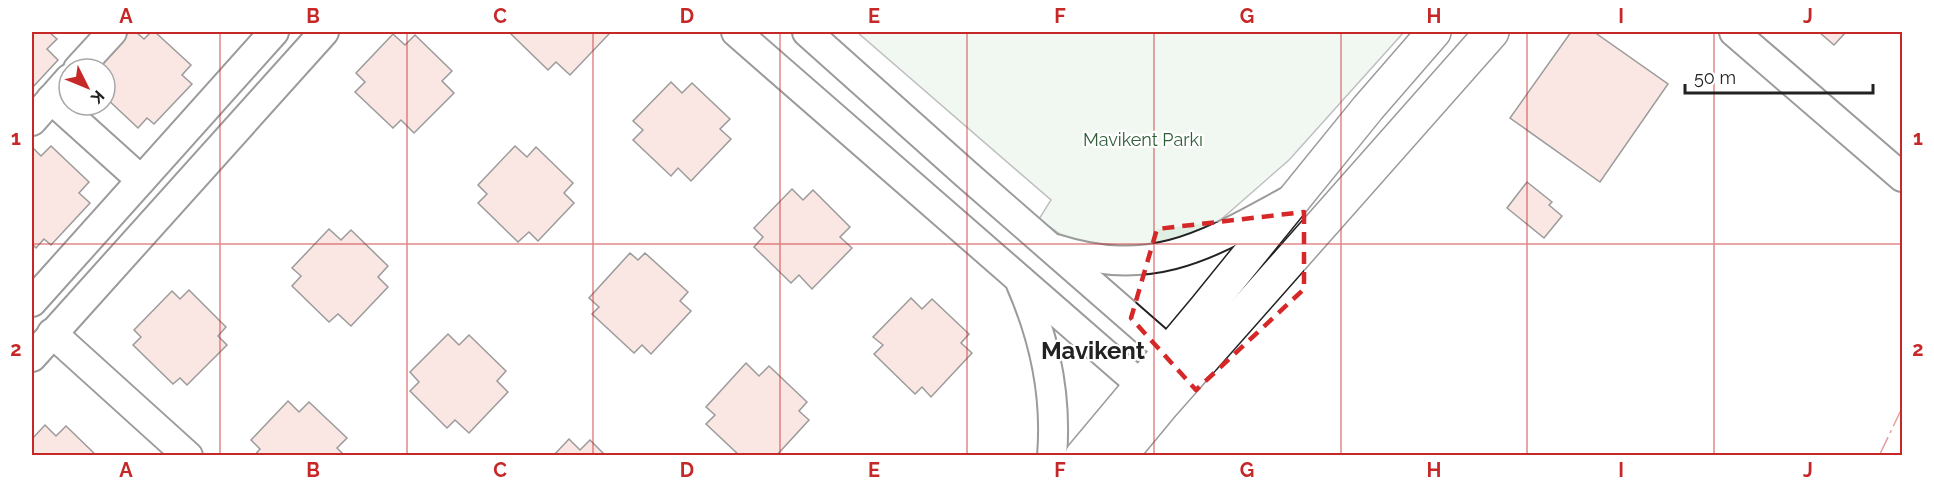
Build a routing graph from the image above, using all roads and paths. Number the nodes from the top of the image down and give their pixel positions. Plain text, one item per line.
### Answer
1 (112, 32) edge
2 (274, 32) edge
3 (324, 32) edge
4 (736, 32) edge
5 (807, 32) edge
6 (1434, 32) edge
7 (1492, 32) edge
8 (1734, 32) edge
9 (89, 57) edge
10 (57, 92) edge
11 (85, 117) edge
12 (32, 121) edge
13 (1902, 177) edge
14 (141, 180) junction
15 (1294, 198) junction
16 (1052, 248) junction
17 (1017, 277) junction
18 (35, 291) edge
19 (60, 324) junction
20 (32, 357) edge
21 (1181, 361) junction
22 (1152, 394) junction
23 (188, 456) edge
24 (1052, 456) edge
25 (1082, 456) edge
26 (1120, 456) edge

1 - 9 street
2 - 14 street
3 - 19 street
4 - 17 street
5 - 16 street
6 - 15 main road
7 - 21 main road
8 - 13 street
10 - 12 street
11 - 14 street
14 - 18 street
15 - 16 street
15 - 21 main road
16 - 21 street
17 - 22 street
17 - 24 street
18 - 19 street
19 - 20 street
19 - 23 street
21 - 22 main road
22 - 25 main road
22 - 26 main road

